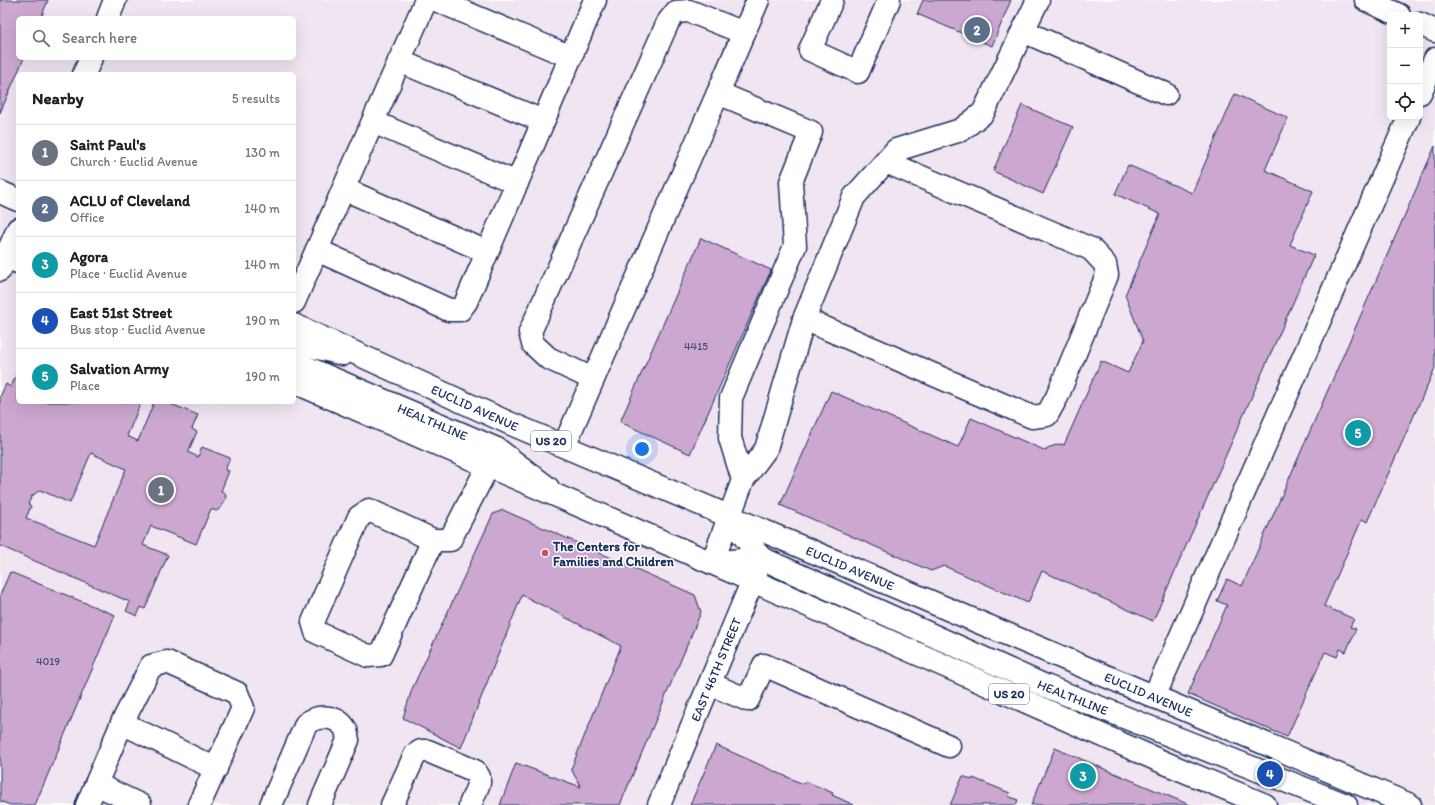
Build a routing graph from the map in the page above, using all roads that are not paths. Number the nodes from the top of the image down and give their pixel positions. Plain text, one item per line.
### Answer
1 (116, 0) edge
2 (426, 0) edge
3 (436, 0) edge
4 (595, 0) edge
5 (758, 0) edge
6 (832, 0) edge
7 (889, 0) edge
8 (1038, 0) edge
9 (1366, 0) edge
10 (1392, 12) edge
11 (109, 16) edge
12 (1423, 25) edge
13 (1023, 31) junction
14 (1435, 31) edge
15 (744, 33) junction
16 (571, 57) junction
17 (1435, 59) edge
18 (89, 60) edge
19 (399, 61) junction
20 (85, 72) edge
21 (1423, 86) edge
22 (718, 93) junction
23 (1166, 94) dead end
24 (1408, 120) edge
25 (543, 121) junction
26 (373, 122) junction
27 (886, 162) junction
28 (517, 183) junction
29 (344, 189) junction
30 (0, 192) edge
31 (16, 199) edge
32 (13, 232) edge
33 (317, 250) junction
34 (487, 252) junction
35 (6, 261) edge
36 (296, 297) edge
37 (804, 319) junction
38 (296, 326) edge
39 (296, 342) edge
40 (375, 362) junction
41 (296, 363) edge
42 (593, 379) junction
43 (296, 383) edge
44 (564, 446) junction
45 (488, 466) junction
46 (742, 480) junction
47 (561, 498) junction
48 (728, 516) junction
49 (770, 534) junction
50 (433, 540) junction
51 (761, 558) junction
52 (712, 563) junction
53 (753, 581) junction
54 (710, 684) junction
55 (1154, 697) junction
56 (122, 723) junction
57 (949, 746) dead end
58 (216, 769) junction
59 (96, 784) junction
60 (87, 805) edge
61 (140, 805) edge
62 (199, 805) edge
63 (271, 805) edge
64 (320, 805) edge
65 (392, 805) edge
66 (470, 805) edge
67 (659, 805) edge
68 (1265, 805) edge
69 (1346, 805) edge
70 (1410, 805) edge

1 - 11 main road
2 - 19 main road
3 - 16 main road
4 - 16 main road
5 - 15 main road
6 - 7 main road
8 - 13 main road
9 - 10 main road
12 - 14 main road
13 - 23 main road
13 - 27 main road
15 - 22 main road
15 - 42 main road
16 - 25 main road
17 - 21 main road
18 - 20 main road
19 - 25 main road
19 - 26 main road
22 - 42 main road
22 - 46 main road
24 - 55 main road
25 - 28 main road
26 - 28 main road
26 - 29 main road
27 - 37 main road
27 - 37 main road
28 - 34 main road
29 - 33 main road
29 - 34 main road
30 - 31 main road
32 - 35 main road
33 - 34 main road
33 - 36 main road
37 - 46 main road
38 - 40 main road, EUCLID AVENUE / US 20
39 - 40 main road
40 - 44 main road, EUCLID AVENUE / US 20
41 - 47 main road, HEALTHLINE
42 - 44 main road
43 - 45 main road, US 20
44 - 48 main road, EUCLID AVENUE / US 20
45 - 47 main road, US 20
45 - 50 main road
46 - 48 main road
47 - 52 main road, US 20
48 - 49 main road, EUCLID AVENUE / US 20
48 - 51 main road, HEALTHLINE
48 - 52 main road
49 - 51 main road, EAST 46TH STREET
49 - 55 main road, EUCLID AVENUE / US 20
50 - 50 main road
51 - 52 main road
51 - 53 main road, EAST 46TH STREET
51 - 69 main road, HEALTHLINE
52 - 53 main road, US 20
53 - 54 main road, EAST 46TH STREET
53 - 68 main road, US 20
54 - 57 main road
54 - 67 main road, EAST 46TH STREET
55 - 70 main road, EUCLID AVENUE / US 20
56 - 58 main road
56 - 58 main road
56 - 59 main road
58 - 62 main road
59 - 60 main road
59 - 61 main road
63 - 64 main road
65 - 66 main road

